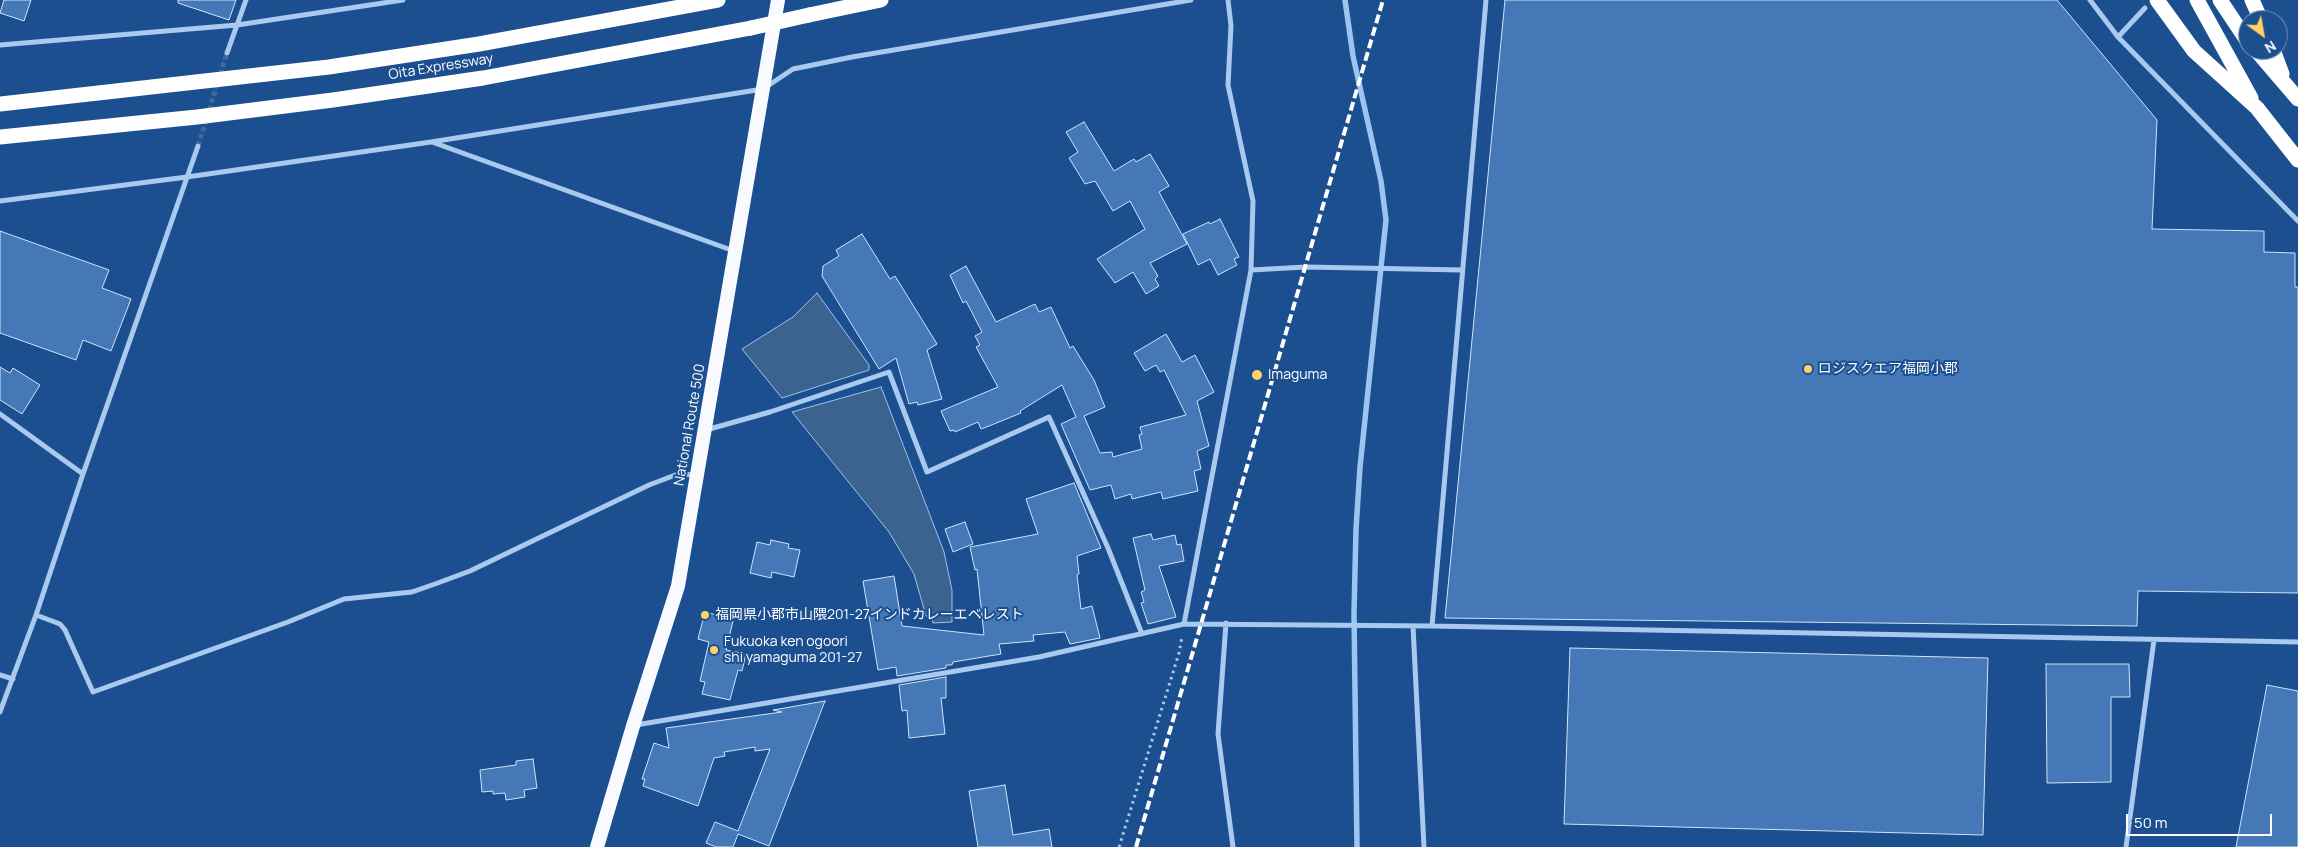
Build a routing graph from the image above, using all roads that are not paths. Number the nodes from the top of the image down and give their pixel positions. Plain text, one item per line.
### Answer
1 (246, 0) edge
2 (404, 0) edge
3 (718, 0) edge
4 (778, 0) edge
5 (881, 0) edge
6 (1191, 0) edge
7 (1228, 0) edge
8 (1486, 0) edge
9 (2090, 0) edge
10 (2197, 0) edge
11 (2220, 0) edge
12 (2151, 4) edge
13 (237, 25) junction
14 (2238, 27) edge
15 (2118, 38) junction
16 (0, 45) edge
17 (227, 53) tunnel mouth
18 (2265, 60) edge
19 (2277, 60) edge
20 (2285, 82) junction
21 (763, 89) junction
22 (2298, 99) edge
23 (0, 104) edge
24 (2256, 108) junction
25 (0, 137) edge
26 (431, 142) junction
27 (198, 146) tunnel mouth
28 (2298, 160) edge
29 (187, 178) junction
30 (0, 200) edge
31 (2298, 221) edge
32 (735, 251) junction
33 (1251, 270) junction
34 (1462, 270) junction
35 (0, 414) edge
36 (706, 430) junction
37 (83, 474) junction
38 (698, 475) junction
39 (36, 615) junction
40 (1226, 623) junction
41 (1184, 624) junction
42 (1413, 626) junction
43 (1432, 626) junction
44 (1142, 634) junction
45 (2154, 640) junction
46 (2298, 642) edge
47 (0, 676) edge
48 (13, 679) junction
49 (0, 712) edge
50 (633, 726) junction
51 (597, 847) edge
52 (1233, 847) edge
53 (1424, 847) edge
54 (2126, 847) edge

1 - 13 street
2 - 13 street
3 - 23 highway, Oita Expressway
4 - 21 highway, National Route 500
5 - 25 highway, Oita Expressway, bridge
6 - 21 street
7 - 33 street
8 - 34 street
9 - 15 street
10 - 24 highway
11 - 14 highway
12 - 15 street
12 - 24 highway
13 - 16 street
13 - 17 street
15 - 31 street
18 - 20 highway
19 - 20 highway
20 - 22 highway
21 - 26 street
21 - 32 highway, National Route 500
24 - 28 highway
26 - 29 street
26 - 32 street
27 - 29 street
29 - 30 street
29 - 37 street
32 - 36 highway, National Route 500
33 - 34 street
33 - 41 street
34 - 43 street
35 - 37 street
36 - 38 highway, National Route 500
36 - 44 street
37 - 39 street
38 - 39 street
38 - 50 highway, National Route 500
39 - 48 street
40 - 41 street
40 - 42 street
40 - 52 street
41 - 44 street
42 - 43 street
42 - 53 street
43 - 45 street
44 - 50 street
45 - 46 street
45 - 54 street
47 - 48 street
48 - 49 street
50 - 51 highway, National Route 500

